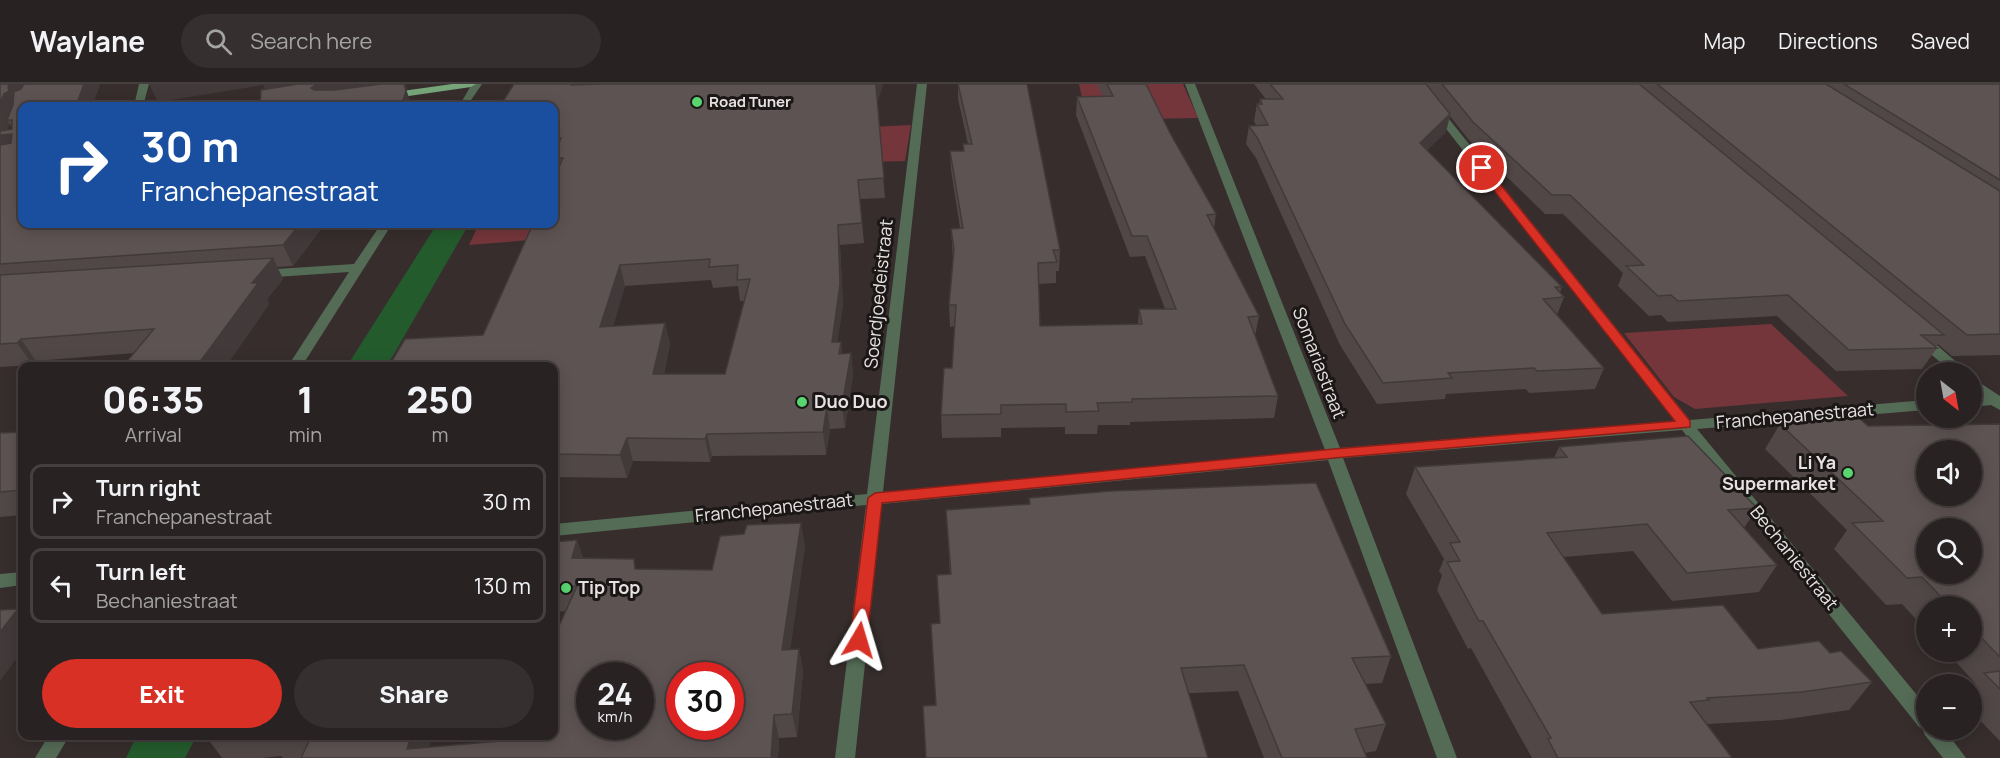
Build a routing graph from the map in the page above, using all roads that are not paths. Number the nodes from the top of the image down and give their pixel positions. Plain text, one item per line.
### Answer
1 (144, 84) edge
2 (471, 84) edge
3 (477, 84) edge
4 (922, 84) edge
5 (1190, 84) edge
6 (1416, 84) edge
7 (382, 97) edge
8 (293, 99) edge
9 (139, 102) edge
10 (273, 102) edge
11 (466, 102) edge
12 (383, 228) edge
13 (357, 268) junction
14 (250, 275) edge
15 (1907, 327) edge
16 (298, 362) edge
17 (1949, 362) edge
18 (1982, 389) edge
19 (1998, 401) edge
20 (1982, 402) edge
21 (1916, 406) edge
22 (1685, 424) junction
23 (1334, 454) junction
24 (875, 498) junction
25 (558, 530) edge
26 (18, 579) edge
27 (0, 581) edge
28 (1916, 709) edge
29 (57, 740) edge
30 (1941, 740) edge
31 (45, 758) edge
32 (845, 758) edge
33 (1447, 758) edge
34 (1956, 758) edge

1 - 9 street
2 - 7 main road
3 - 11 street
4 - 24 street, Soerdjoedeistraat
5 - 23 street, Somariastraat
6 - 22 street, Bechaniestraat
8 - 10 main road
12 - 13 street
13 - 14 street
13 - 16 street
15 - 17 street
18 - 19 street
19 - 20 street
21 - 22 street, Franchepanestraat
22 - 23 street, Franchepanestraat
22 - 28 street, Bechaniestraat
23 - 24 street, Franchepanestraat
23 - 33 street, Somariastraat
24 - 25 street, Franchepanestraat
24 - 32 street, Soerdjoedeistraat
26 - 27 street
29 - 31 street
30 - 34 street

